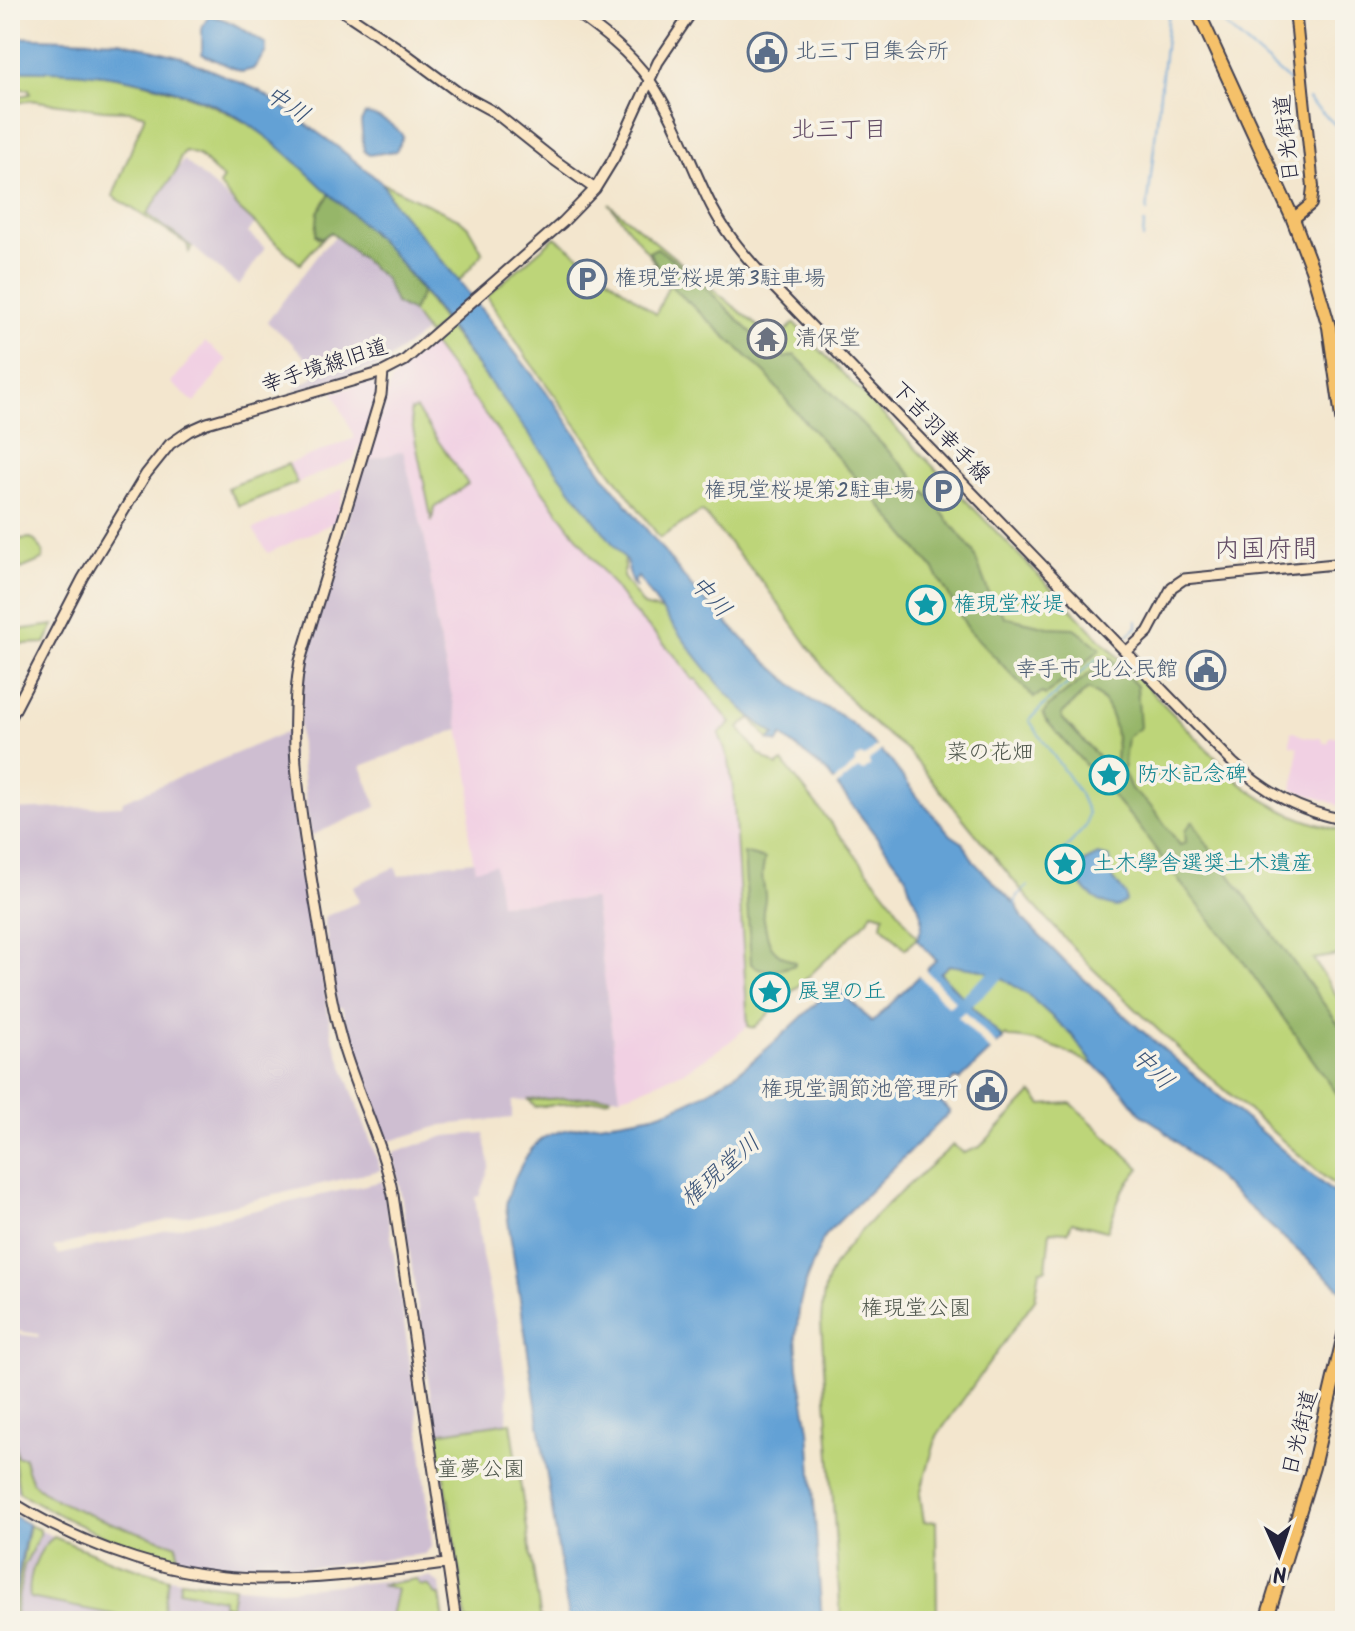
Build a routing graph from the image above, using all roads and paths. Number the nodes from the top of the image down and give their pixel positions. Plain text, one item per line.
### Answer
1 (341, 10) edge
2 (572, 10) edge
3 (693, 10) edge
4 (1197, 10) edge
5 (1295, 10) edge
6 (650, 81) junction
7 (595, 189) junction
8 (1293, 219) junction
9 (383, 372) junction
10 (1345, 439) edge
11 (1345, 563) edge
12 (1126, 652) junction
13 (10, 719) edge
14 (1345, 820) edge
15 (1345, 1331) edge
16 (10, 1501) edge
17 (1291, 1545) junction
18 (447, 1564) junction
19 (456, 1621) edge
20 (1266, 1621) edge
21 (1274, 1621) edge

1 - 7 street
2 - 6 street, 下吉羽幸手線
3 - 6 street, 幸手境線旧道
4 - 8 highway
5 - 8 main road, 日光街道
6 - 7 street, 幸手境線旧道
6 - 12 street, 下吉羽幸手線
7 - 9 street, 幸手境線旧道
8 - 10 highway
9 - 13 street, 幸手境線旧道
9 - 18 street
11 - 12 street
12 - 14 street, 下吉羽幸手線
15 - 17 highway, 日光街道
16 - 18 street
17 - 20 highway, 日光街道
17 - 21 highway, 日光街道
18 - 19 street

